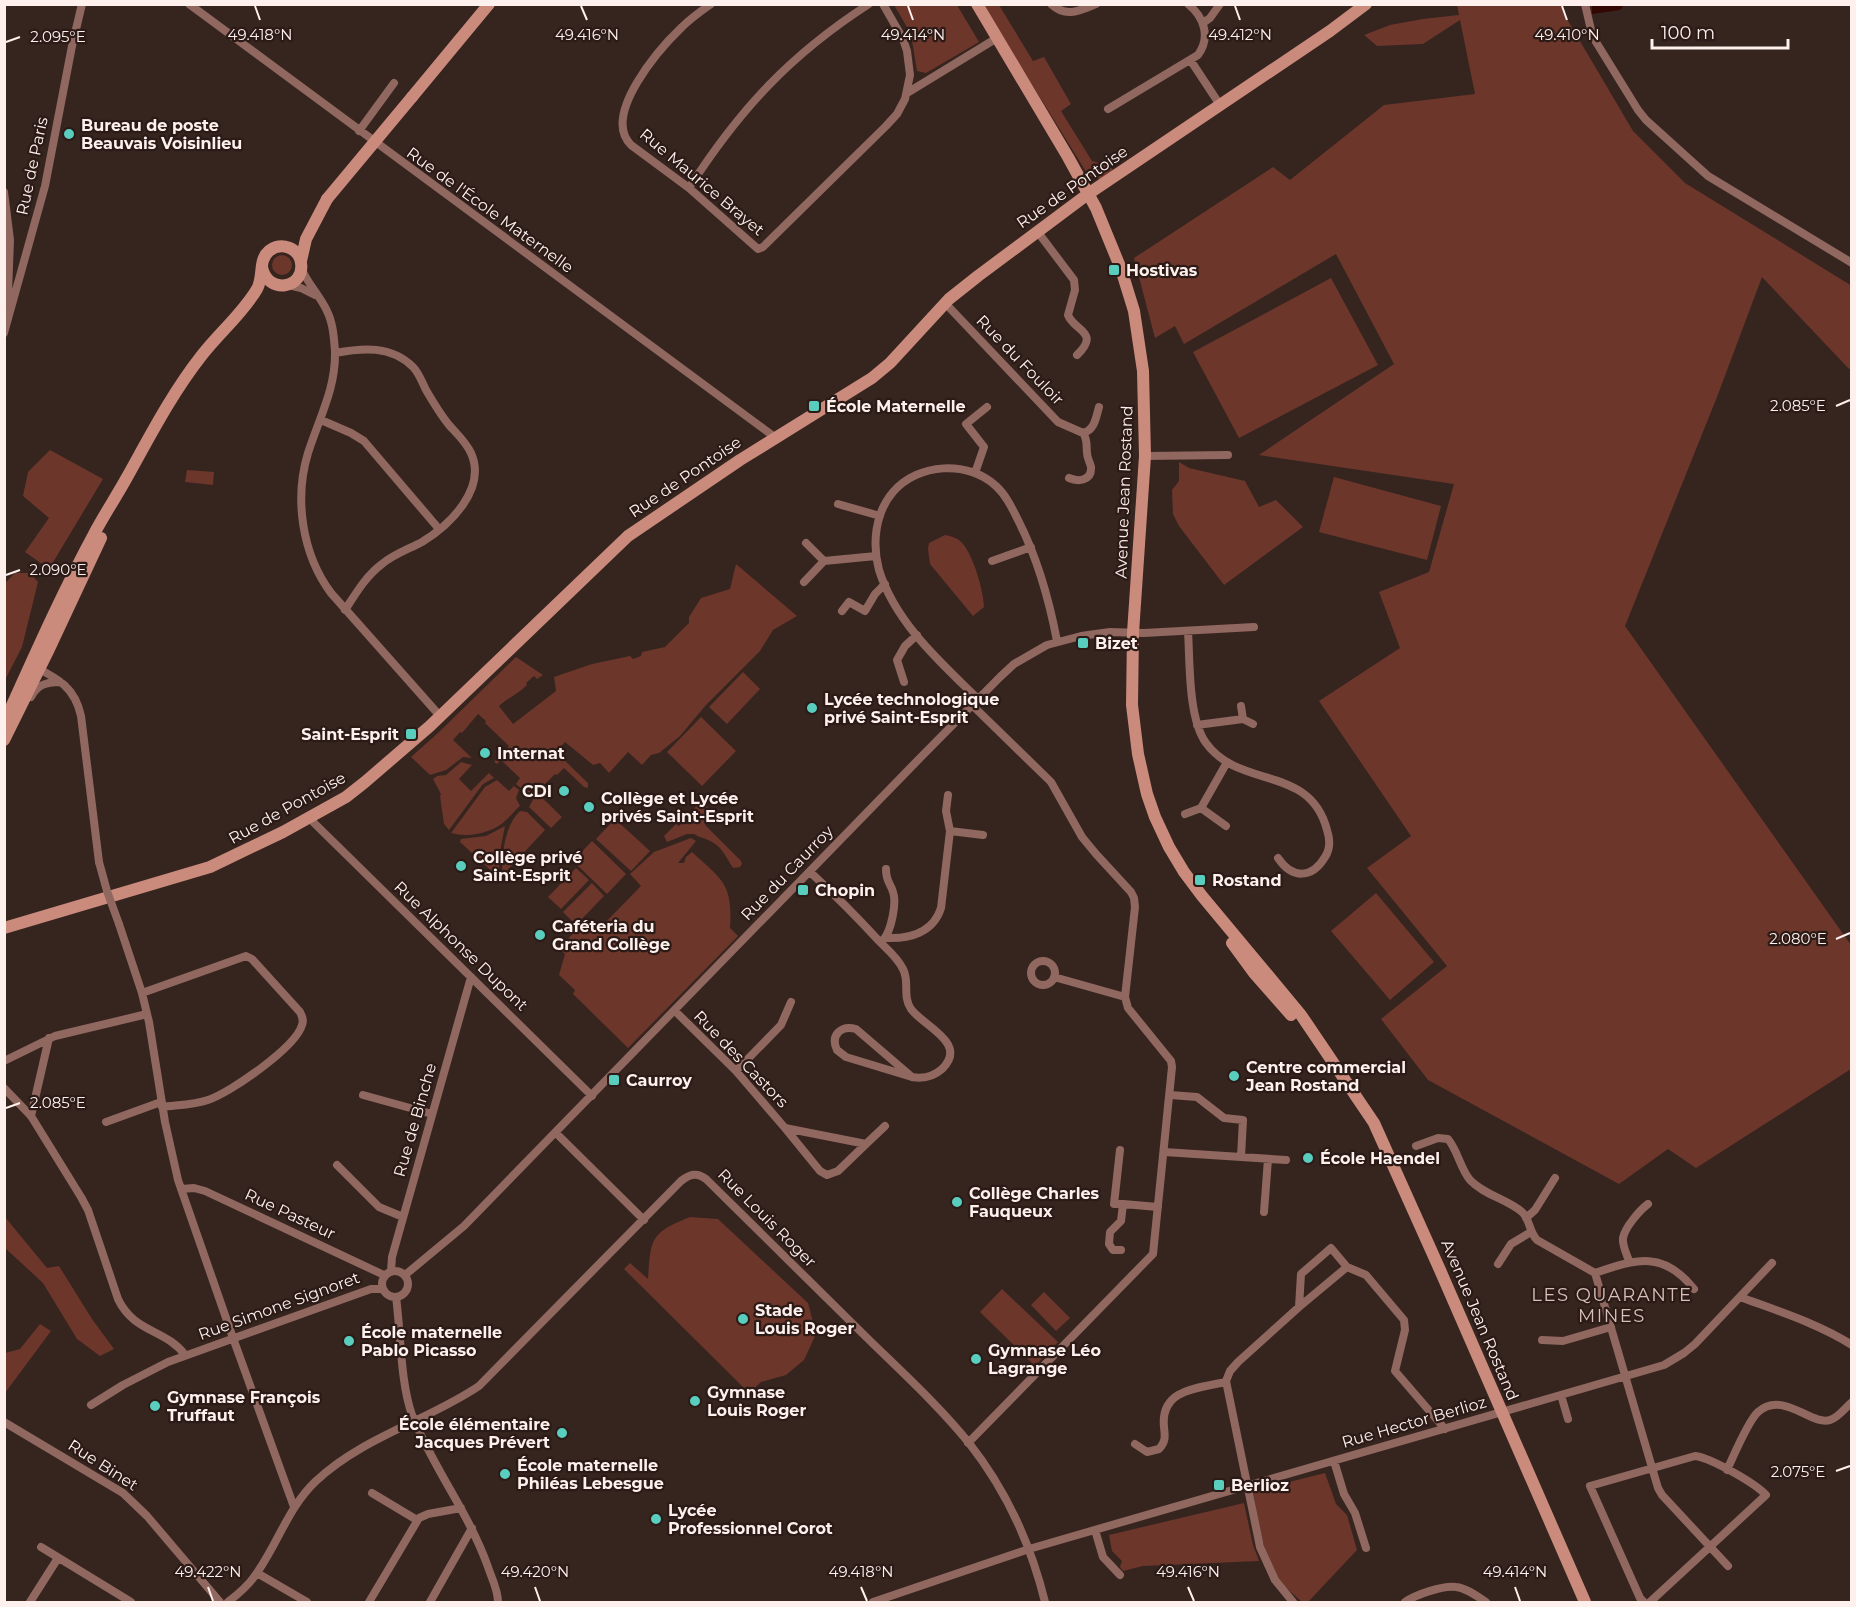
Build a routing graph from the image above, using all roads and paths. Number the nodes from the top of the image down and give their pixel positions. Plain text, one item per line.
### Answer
1 (82, 4) edge
2 (189, 4) edge
3 (489, 4) edge
4 (711, 4) edge
5 (869, 4) edge
6 (884, 4) edge
7 (977, 4) edge
8 (1051, 4) edge
9 (1096, 4) edge
10 (1188, 4) edge
11 (1220, 4) edge
12 (1366, 4) edge
13 (1586, 6) edge
14 (1203, 23) junction
15 (997, 38) junction
16 (1191, 61) junction
17 (394, 83) dead end
18 (907, 93) junction
19 (1220, 105) junction
20 (1108, 109) dead end
21 (359, 131) junction
22 (689, 188) junction
23 (4, 192) edge
24 (1088, 194) junction
25 (327, 199) junction
26 (1037, 231) junction
27 (285, 247) junction
28 (1851, 263) edge
29 (301, 264) junction
30 (262, 267) junction
31 (281, 285) junction
32 (318, 297) junction
33 (945, 303) junction
34 (10, 310) junction
35 (231, 322) junction
36 (4, 333) edge
37 (335, 353) junction
38 (1077, 355) dead end
39 (1099, 406) dead end
40 (987, 407) dead end
41 (321, 420) junction
42 (1083, 434) junction
43 (776, 438) junction
44 (1228, 455) dead end
45 (1145, 456) junction
46 (975, 473) junction
47 (1069, 478) dead end
48 (838, 504) dead end
49 (880, 516) junction
50 (439, 529) junction
51 (806, 543) dead end
52 (1031, 547) junction
53 (876, 556) junction
54 (824, 561) junction
55 (992, 561) dead end
56 (804, 582) dead end
57 (885, 584) junction
58 (345, 610) junction
59 (842, 611) dead end
60 (1254, 627) dead end
61 (1188, 631) junction
62 (1133, 633) junction
63 (917, 635) junction
64 (1057, 641) junction
65 (35, 667) junction
66 (61, 682) junction
67 (904, 682) dead end
68 (975, 702) junction
69 (1241, 706) dead end
70 (440, 716) junction
71 (1243, 719) junction
72 (4, 723) edge
73 (1253, 724) dead end
74 (1197, 725) junction
75 (4, 740) edge
76 (1226, 764) junction
77 (948, 795) dead end
78 (1201, 808) junction
79 (1185, 814) dead end
80 (309, 818) junction
81 (1226, 826) dead end
82 (950, 831) junction
83 (983, 835) dead end
84 (1278, 858) dead end
85 (886, 869) dead end
86 (810, 872) junction
87 (4, 928) edge
88 (883, 940) junction
89 (471, 977) junction
90 (1054, 977) dead end
91 (142, 993) junction
92 (1125, 997) junction
93 (791, 1002) dead end
94 (675, 1011) junction
95 (147, 1014) junction
96 (49, 1038) junction
97 (4, 1060) edge
98 (736, 1071) junction
99 (912, 1077) junction
100 (4, 1088) edge
101 (363, 1095) dead end
102 (1170, 1095) junction
103 (592, 1096) junction
104 (161, 1104) junction
105 (432, 1114) junction
106 (31, 1116) junction
107 (106, 1122) dead end
108 (885, 1126) dead end
109 (785, 1128) junction
110 (556, 1133) junction
111 (866, 1144) junction
112 (1416, 1146) dead end
113 (1120, 1150) dead end
114 (1164, 1152) junction
115 (1241, 1157) junction
116 (1268, 1159) junction
117 (1286, 1160) dead end
118 (337, 1165) dead end
119 (1555, 1178) dead end
120 (181, 1189) junction
121 (1648, 1203) dead end
122 (1122, 1204) junction
123 (1158, 1207) junction
124 (1264, 1212) dead end
125 (403, 1217) junction
126 (1526, 1218) junction
127 (644, 1220) junction
128 (1531, 1232) junction
129 (1121, 1250) dead end
130 (1629, 1262) junction
131 (1772, 1263) dead end
132 (1498, 1264) dead end
133 (1347, 1267) junction
134 (387, 1273) junction
135 (1595, 1273) junction
136 (405, 1275) junction
137 (383, 1289) junction
138 (1694, 1289) dead end
139 (396, 1297) junction
140 (1740, 1297) junction
141 (1299, 1307) junction
142 (1611, 1327) junction
143 (233, 1338) junction
144 (1542, 1340) dead end
145 (1851, 1345) edge
146 (185, 1355) junction
147 (1626, 1376) junction
148 (1226, 1382) junction
149 (1561, 1395) junction
150 (1851, 1402) edge
151 (91, 1405) dead end
152 (1502, 1413) junction
153 (1568, 1419) dead end
154 (415, 1420) junction
155 (4, 1422) edge
156 (1445, 1429) junction
157 (969, 1443) junction
158 (1135, 1444) dead end
159 (1335, 1461) junction
160 (1652, 1468) junction
161 (1726, 1470) junction
162 (1247, 1486) junction
163 (372, 1493) dead end
164 (294, 1507) junction
165 (461, 1508) junction
166 (417, 1520) junction
167 (472, 1528) junction
168 (1095, 1530) junction
169 (41, 1547) dead end
170 (1710, 1547) junction
171 (1366, 1548) dead end
172 (1029, 1549) junction
173 (58, 1558) junction
174 (1728, 1566) dead end
175 (257, 1573) junction
176 (1120, 1575) dead end
177 (30, 1602) edge
178 (131, 1602) edge
179 (220, 1602) edge
180 (228, 1602) edge
181 (307, 1602) edge
182 (369, 1602) edge
183 (430, 1602) edge
184 (498, 1602) edge
185 (873, 1602) edge
186 (1045, 1602) edge
187 (1293, 1602) edge
188 (1404, 1602) edge
189 (1486, 1602) edge
190 (1585, 1602) edge
191 (1644, 1602) edge
192 (1650, 1602) edge

1 - 34 street, Rue de Paris
2 - 21 street, Rue de l'École Maternelle
3 - 25 street, bridge
4 - 22 street, Rue Maurice Brayet
5 - 22 street
6 - 18 street, Rue Maurice Brayet
7 - 15 street, Avenue Jean Rostand
8 - 9 street
10 - 14 street
11 - 14 street
12 - 19 street, Rue de Pontoise
13 - 28 street
14 - 16 street
15 - 18 street
15 - 24 street, Avenue Jean Rostand
16 - 19 street
16 - 20 street
17 - 21 street
18 - 22 street, Rue Maurice Brayet
19 - 24 street, Rue de Pontoise
21 - 43 street, Rue de l'École Maternelle
23 - 34 street
24 - 26 street, Rue de Pontoise
24 - 45 street, Avenue Jean Rostand
25 - 27 street
25 - 29 street
26 - 33 street, Rue de Pontoise
26 - 38 street
27 - 29 street
27 - 30 street
29 - 31 street
29 - 32 street
30 - 31 street
30 - 35 street
31 - 32 street
31 - 35 street
32 - 37 street
33 - 42 street, Rue du Fouloir
33 - 43 street, Rue de Pontoise
34 - 36 street, Rue de Paris
35 - 65 street
37 - 41 street
37 - 50 street
39 - 42 street
40 - 46 street
41 - 50 street
41 - 58 street
42 - 47 street
43 - 70 street, Rue de Pontoise
44 - 45 street
45 - 62 street, Avenue Jean Rostand
46 - 49 street
46 - 52 street
48 - 49 street
49 - 53 street
50 - 58 street
51 - 54 street
52 - 55 street
52 - 64 street
53 - 54 street
53 - 57 street
54 - 56 street
57 - 59 street
57 - 63 street
58 - 70 street
60 - 61 street, Rue du Caurroy
61 - 62 street, Rue du Caurroy
61 - 74 street
62 - 64 street, Rue du Caurroy
62 - 152 street, Avenue Jean Rostand
63 - 67 street
63 - 68 street
64 - 68 street, Rue du Caurroy
65 - 66 street
65 - 72 street
65 - 75 street
66 - 75 street
66 - 91 street, bridge
68 - 86 street, Rue du Caurroy
68 - 92 street
69 - 71 street
70 - 80 street, Rue de Pontoise
71 - 73 street
71 - 74 street
74 - 76 street
76 - 78 street
76 - 84 street
77 - 82 street
78 - 79 street
78 - 81 street
80 - 87 street, Rue de Pontoise
80 - 89 street, Rue Alphonse Dupont
82 - 83 street
82 - 88 street
85 - 88 street
86 - 88 street
86 - 94 street, Rue du Caurroy
88 - 99 street
89 - 103 street, Rue Alphonse Dupont
89 - 105 street, Rue de Binche
90 - 92 street
91 - 95 street
91 - 104 street
92 - 102 street
93 - 98 street
94 - 98 street, Rue des Castors
94 - 103 street, Rue du Caurroy
95 - 96 street
95 - 104 street
96 - 97 street
96 - 106 street
98 - 109 street, Rue des Castors
99 - 99 street
100 - 106 street, Rue Simone Signoret
101 - 105 street
102 - 114 street
102 - 115 street
103 - 110 street, Rue du Caurroy
104 - 107 street
104 - 120 street
105 - 125 street, Rue de Binche
106 - 146 street, Rue Simone Signoret
108 - 111 street, Rue des Castors
109 - 111 street, Rue des Castors
109 - 111 street, Rue des Castors
110 - 127 street
110 - 136 street, Rue du Caurroy
112 - 126 street
113 - 122 street
114 - 115 street
114 - 123 street
115 - 116 street
116 - 117 street
116 - 124 street
118 - 125 street
119 - 126 street
120 - 134 street, Rue Pasteur
120 - 143 street
121 - 130 street
122 - 123 street
122 - 129 street
123 - 157 street
125 - 134 street, Rue de Binche
126 - 128 street
127 - 154 street, Rue Louis Roger
127 - 157 street, Rue Louis Roger
128 - 132 street
128 - 135 street
130 - 135 street
130 - 138 street
131 - 140 street, Rue Hector Berlioz
133 - 141 street
133 - 141 street
133 - 156 street
134 - 136 street
134 - 137 street
135 - 142 street
136 - 139 street
137 - 139 street
137 - 143 street, Rue Simone Signoret
139 - 154 street
140 - 145 street
140 - 147 street, Rue Hector Berlioz
141 - 148 street
142 - 144 street
142 - 147 street
143 - 146 street, Rue Simone Signoret
143 - 164 street
146 - 151 street, Rue Simone Signoret
147 - 149 street, Rue Hector Berlioz
147 - 160 street
148 - 158 street
148 - 162 street
149 - 152 street, Rue Hector Berlioz
149 - 153 street
150 - 161 street
152 - 156 street, Rue Hector Berlioz
152 - 190 street, Avenue Jean Rostand
154 - 164 street, Rue Louis Roger
154 - 165 street
155 - 179 street, Rue Binet
156 - 159 street, Rue Hector Berlioz
157 - 172 street, Rue Louis Roger
159 - 162 street, Rue Hector Berlioz
159 - 171 street
160 - 161 street
160 - 170 street
160 - 191 street
161 - 170 street
162 - 168 street, Rue Hector Berlioz
162 - 187 street
163 - 166 street
164 - 175 street, Rue Louis Roger
165 - 166 street
165 - 167 street
166 - 182 street
167 - 183 street
167 - 184 street
168 - 172 street, Rue Hector Berlioz
168 - 176 street
169 - 173 street
170 - 174 street
170 - 192 street
172 - 185 street, Rue Hector Berlioz
172 - 186 street, Rue Louis Roger
173 - 177 street
173 - 178 street
175 - 180 street, Rue Louis Roger
175 - 181 street
188 - 189 street

